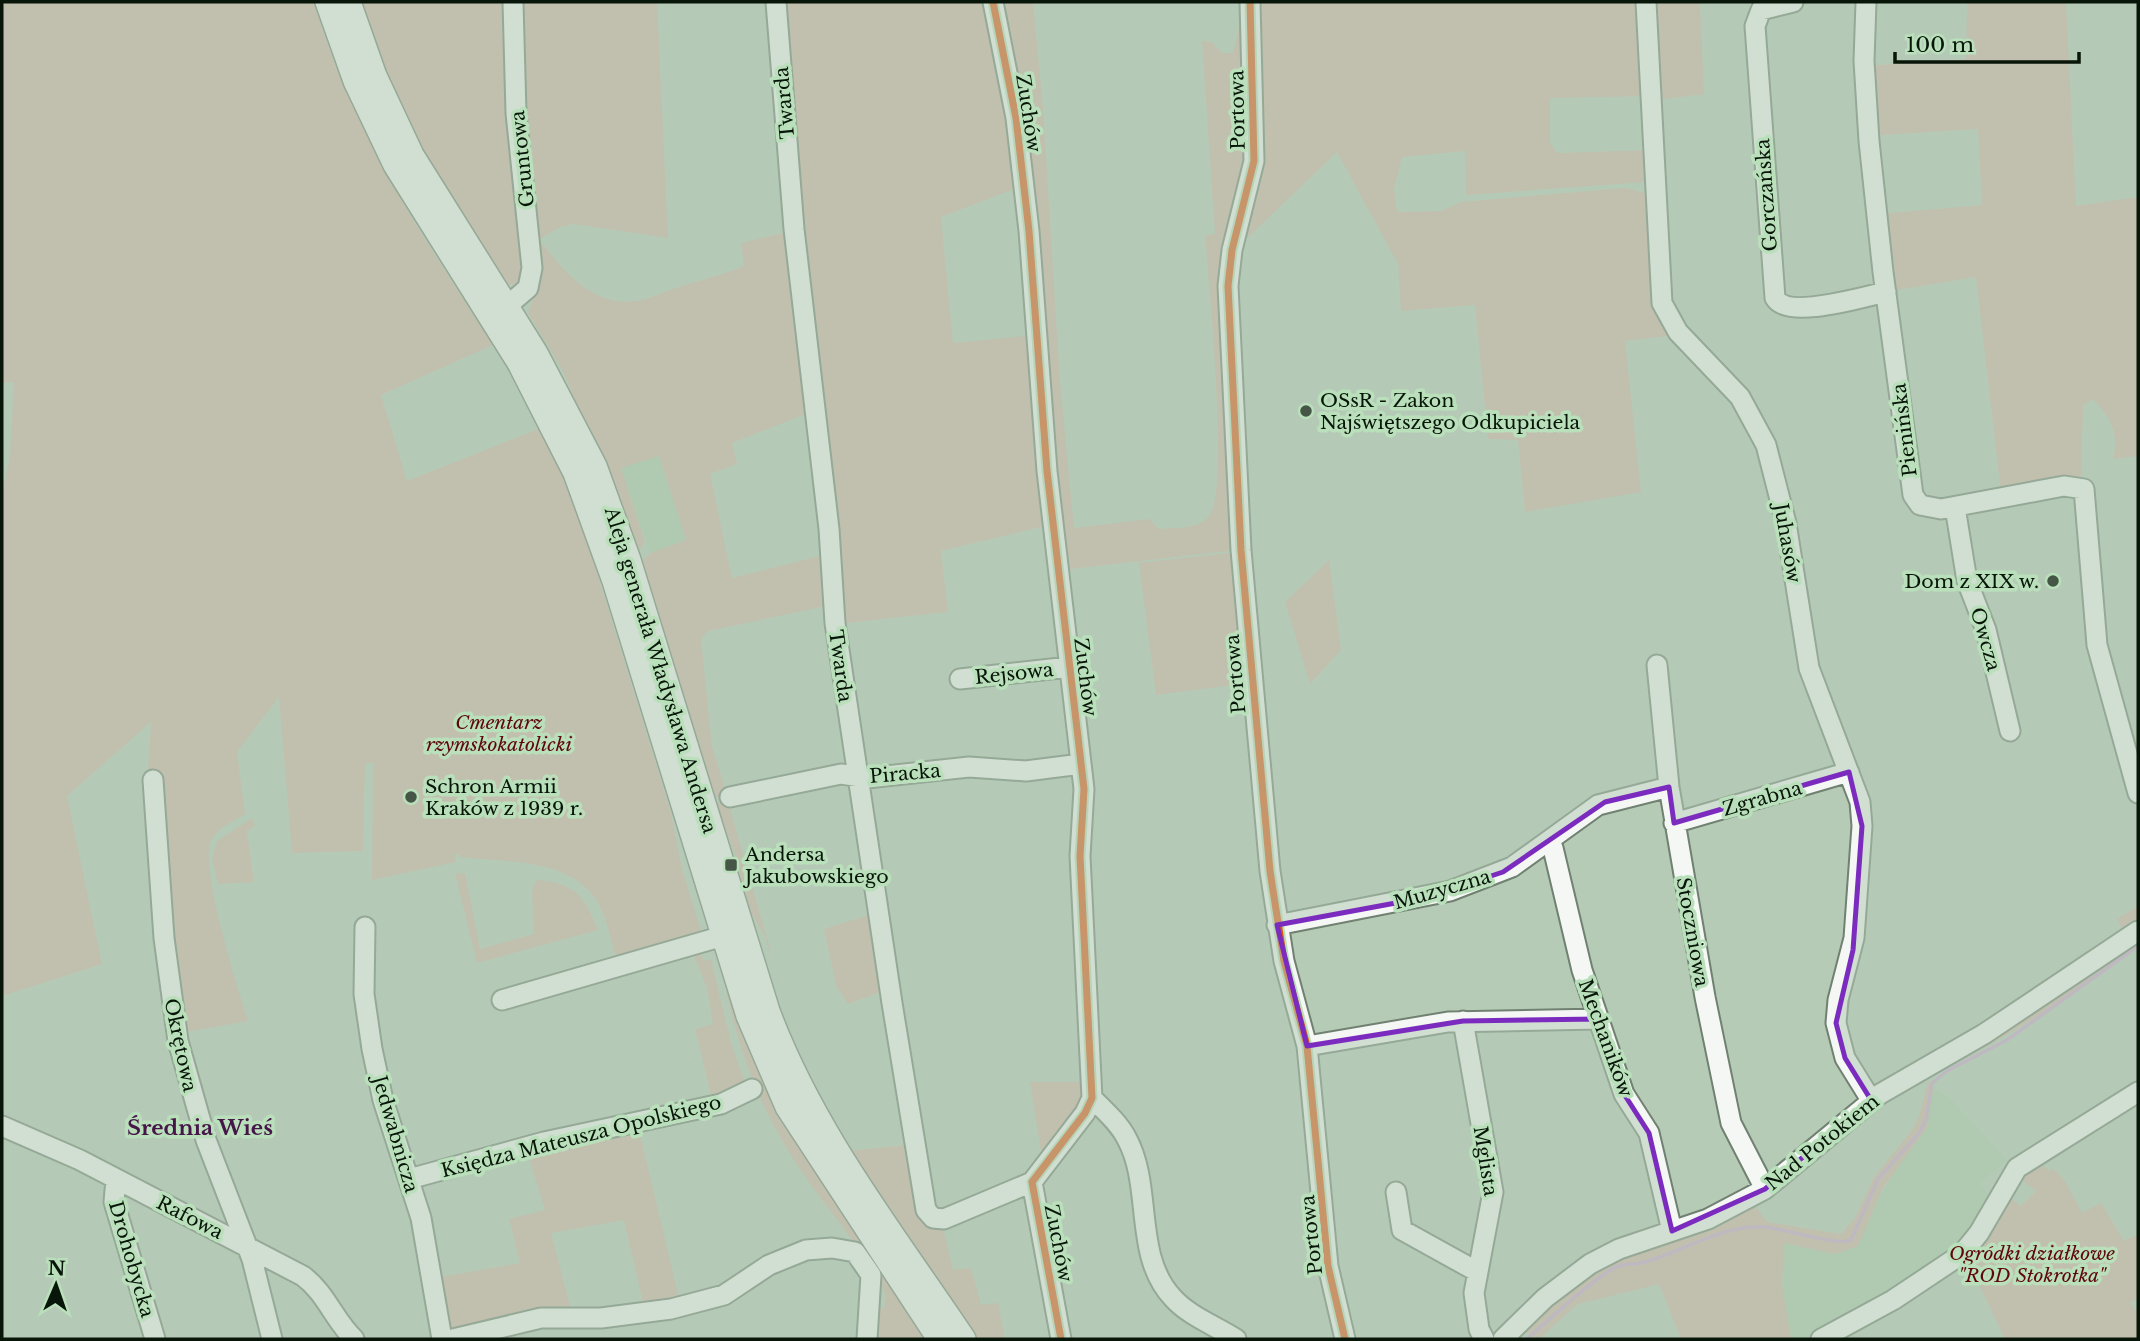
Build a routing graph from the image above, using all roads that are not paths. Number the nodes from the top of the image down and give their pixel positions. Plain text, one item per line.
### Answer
1 (327, 2) edge
2 (349, 2) edge
3 (513, 2) edge
4 (776, 2) edge
5 (992, 2) edge
6 (1250, 2) edge
7 (1646, 2) edge
8 (1793, 2) edge
9 (1866, 2) edge
10 (1886, 292) junction
11 (507, 306) junction
12 (1955, 507) junction
13 (1657, 665) dead end
14 (1069, 667) junction
15 (960, 679) dead end
16 (2010, 731) dead end
17 (1081, 764) junction
18 (1849, 772) junction
19 (857, 776) junction
20 (153, 780) dead end
21 (1669, 788) junction
22 (2138, 793) edge
23 (730, 797) dead end
24 (1674, 823) junction
25 (1549, 841) junction
26 (1277, 925) junction
27 (365, 927) dead end
28 (2138, 931) edge
29 (723, 936) junction
30 (502, 1000) dead end
31 (1599, 1019) junction
32 (1463, 1021) junction
33 (1307, 1046) junction
34 (752, 1089) dead end
35 (2138, 1092) edge
36 (1091, 1098) junction
37 (1871, 1100) junction
38 (2, 1126) edge
39 (116, 1179) junction
40 (409, 1179) junction
41 (1032, 1182) junction
42 (1765, 1189) junction
43 (1396, 1192) dead end
44 (1672, 1231) junction
45 (246, 1244) junction
46 (1476, 1270) junction
47 (155, 1339) edge
48 (272, 1339) edge
49 (354, 1339) edge
50 (442, 1339) edge
51 (453, 1339) edge
52 (867, 1339) edge
53 (939, 1339) edge
54 (964, 1339) edge
55 (1061, 1339) edge
56 (1236, 1339) edge
57 (1345, 1339) edge
58 (1484, 1339) edge
59 (1503, 1339) edge
60 (1821, 1339) edge

1 - 29 main road, Aleja generała Władysława Andersa
2 - 11 main road, Aleja generała Władysława Andersa
3 - 11 street, Gruntowa
4 - 19 street, Twarda
5 - 14 street, Zuchów
6 - 26 street, Portowa
7 - 18 street, Juhasów
8 - 10 street, Gorczańska
9 - 10 street, Pienińska
10 - 12 street, Pienińska
11 - 54 main road, Aleja generała Władysława Andersa
12 - 16 street, Owcza
12 - 22 street, Pienińska
13 - 21 street, Stoczniowa
14 - 15 street, Rejsowa
14 - 17 street, Zuchów
17 - 19 street, Piracka
17 - 36 street, Zuchów
18 - 24 street, Zgrabna
18 - 37 street, Juhasów
19 - 23 street, Piracka
19 - 41 street, Twarda
20 - 45 street, Okrętowa
21 - 24 street, Stoczniowa
21 - 25 street, Muzyczna
24 - 42 street, Stoczniowa
25 - 26 street, Muzyczna
25 - 31 street, Mechaników
26 - 33 street, Portowa
27 - 40 street, Jedwabnicza
28 - 37 street, Nad Potokiem
29 - 30 street
29 - 53 main road, Aleja generała Władysława Andersa
31 - 32 street
31 - 44 street, Mechaników
32 - 33 street
32 - 46 street, Mglista
33 - 57 street, Portowa
34 - 40 street, Księdza Mateusza Opolskiego
35 - 60 street
36 - 41 street, Zuchów
36 - 56 street
37 - 42 street, Nad Potokiem
38 - 39 street, Rafowa
39 - 45 street, Rafowa
39 - 47 street, Drohobycka
40 - 50 street, Jedwabnicza
41 - 55 street, Zuchów
42 - 44 street, Nad Potokiem
43 - 46 street
44 - 59 street, Nad Potokiem
45 - 48 street, Okrętowa
45 - 49 street, Rafowa
46 - 58 street, Mglista
51 - 52 street

